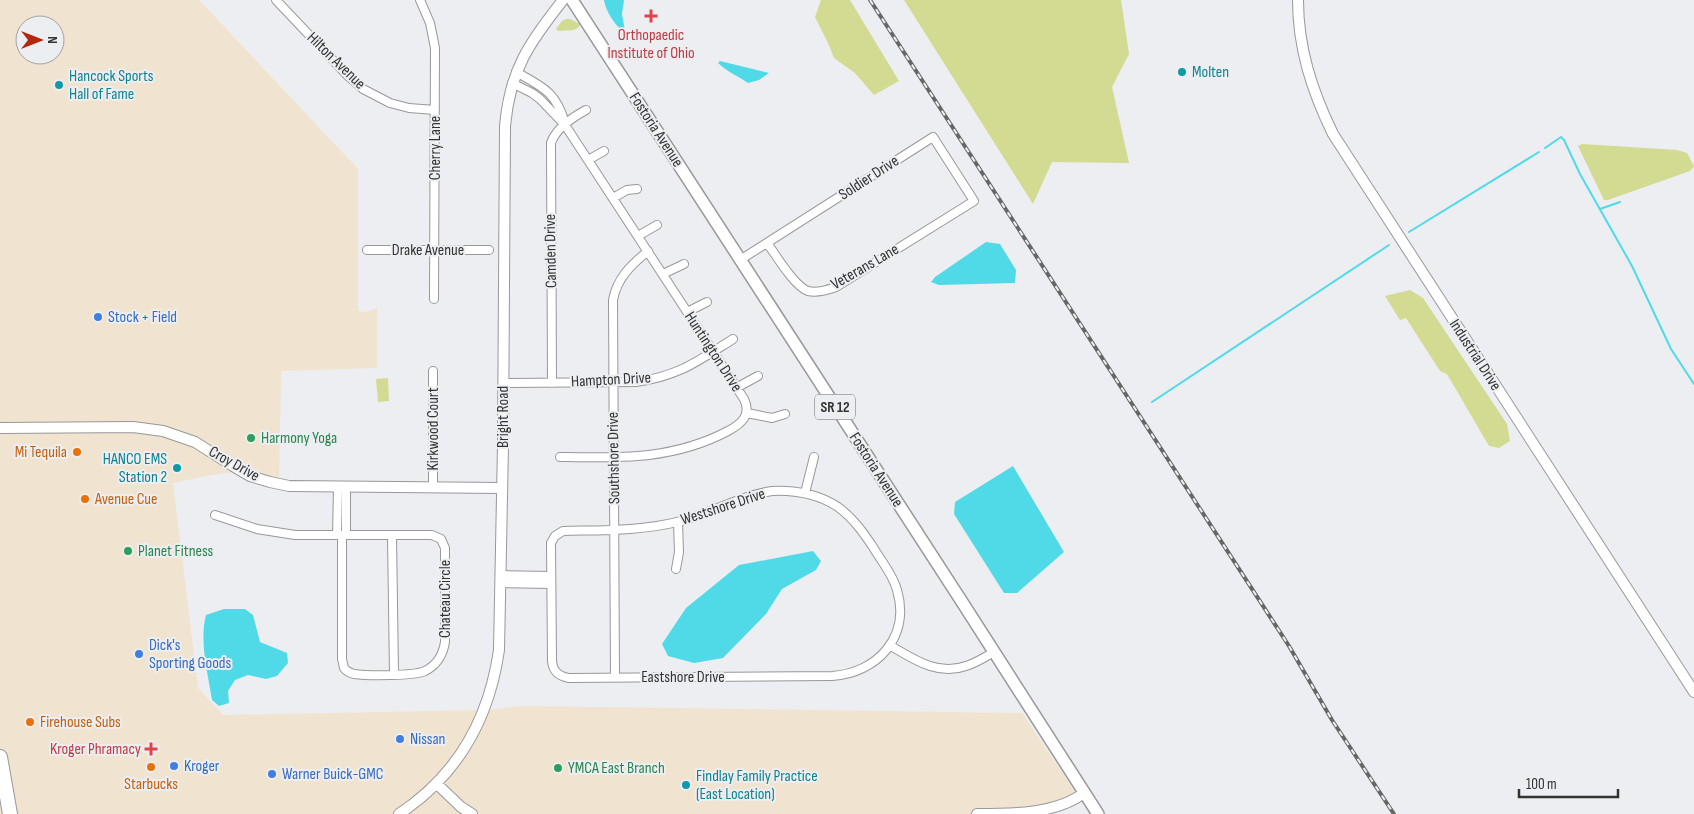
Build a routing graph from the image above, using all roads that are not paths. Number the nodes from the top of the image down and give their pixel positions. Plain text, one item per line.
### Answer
1 (276, 0) edge
2 (420, 0) edge
3 (562, 0) edge
4 (572, 0) edge
5 (1298, 0) edge
6 (516, 72) junction
7 (512, 83) junction
8 (435, 110) junction
9 (586, 110) dead end
10 (565, 125) junction
11 (604, 151) dead end
12 (588, 160) junction
13 (637, 189) dead end
14 (613, 198) junction
15 (974, 201) joint
16 (657, 225) dead end
17 (638, 236) junction
18 (767, 243) junction
19 (367, 250) dead end
20 (434, 250) junction
21 (490, 250) dead end
22 (648, 252) junction
23 (740, 260) junction
24 (684, 264) dead end
25 (663, 274) junction
26 (434, 299) dead end
27 (707, 302) dead end
28 (687, 312) junction
29 (733, 338) dead end
30 (713, 352) junction
31 (433, 371) dead end
32 (758, 376) dead end
33 (613, 382) junction
34 (503, 383) junction
35 (552, 383) junction
36 (736, 388) junction
37 (747, 413) junction
38 (785, 414) dead end
39 (0, 428) edge
40 (560, 457) dead end
41 (814, 457) dead end
42 (614, 458) junction
43 (342, 487) junction
44 (433, 487) junction
45 (502, 488) junction
46 (805, 493) junction
47 (215, 515) dead end
48 (678, 522) junction
49 (615, 529) junction
50 (342, 535) junction
51 (392, 536) junction
52 (676, 569) dead end
53 (500, 579) junction
54 (551, 580) junction
55 (891, 646) junction
56 (994, 652) junction
57 (394, 674) junction
58 (616, 677) junction
59 (1694, 692) edge
60 (0, 757) edge
61 (437, 784) junction
62 (1084, 793) junction
63 (10, 814) edge
64 (400, 814) edge
65 (472, 814) edge
66 (977, 814) edge
67 (1028, 814) edge
68 (1098, 814) edge

1 - 8 street, Hilton Avenue
2 - 8 street, Cherry Lane
3 - 6 street, Bright Road
4 - 23 main road, Fostoria Avenue / SR 12
5 - 59 street, Industrial Drive
6 - 7 street, Bright Road
6 - 10 street, Huntington Drive
7 - 10 street, Huntington Drive
7 - 34 street, Bright Road
8 - 20 street, Cherry Lane
9 - 10 street
10 - 12 street, Huntington Drive
10 - 35 street, Camden Drive
11 - 12 street
12 - 14 street, Huntington Drive
13 - 14 street
14 - 17 street, Huntington Drive
15 - 18 street, Veterans Lane
15 - 18 street, Soldier Drive
16 - 17 street
17 - 22 street, Huntington Drive
18 - 23 street, Soldier Drive
19 - 20 street, Drake Avenue
20 - 21 street, Drake Avenue
20 - 26 street, Cherry Lane
22 - 25 street, Huntington Drive
22 - 33 street, Southshore Drive
23 - 56 main road, Fostoria Avenue / SR 12
24 - 25 street
25 - 28 street, Huntington Drive
27 - 28 street
28 - 30 street, Huntington Drive
29 - 30 street, Hampton Drive
30 - 33 street, Hampton Drive
30 - 36 street, Huntington Drive
31 - 44 street, Kirkwood Court
32 - 36 street
33 - 35 street, Hampton Drive
33 - 42 street, Southshore Drive
34 - 35 street, Hampton Drive
34 - 45 street, Bright Road
36 - 37 street, Huntington Drive
37 - 38 street
37 - 42 street, Huntington Drive
39 - 43 street, Croy Drive
40 - 42 street, Huntington Drive
41 - 46 street
42 - 49 street, Southshore Drive
43 - 44 street, Croy Drive
43 - 50 street
44 - 45 street, Croy Drive
45 - 53 street, Bright Road
46 - 48 street, Westshore Drive
46 - 55 street, Westshore Drive
47 - 50 street, Chateau Circle
48 - 49 street, Westshore Drive
48 - 52 street
49 - 54 street, Westshore Drive
49 - 58 street, Southshore Drive
50 - 51 street, Chateau Circle
50 - 57 street, Chateau Circle
51 - 57 street
51 - 57 street, Chateau Circle
53 - 54 street
53 - 61 street, Bright Road
54 - 58 street, Eastshore Drive
55 - 56 street
55 - 58 street, Eastshore Drive
56 - 62 main road, Fostoria Avenue / SR 12
60 - 63 highway
61 - 64 street, Bright Road
61 - 65 street
62 - 67 street
62 - 68 main road, Fostoria Avenue / SR 12
66 - 67 street

